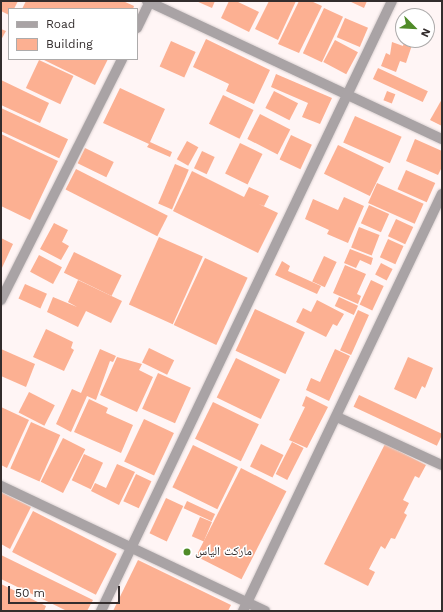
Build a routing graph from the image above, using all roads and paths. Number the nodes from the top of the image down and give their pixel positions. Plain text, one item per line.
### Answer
1 (149, 1) edge
2 (392, 1) edge
3 (138, 26) edge
4 (121, 60) edge
5 (347, 97) junction
6 (442, 139) edge
7 (442, 194) edge
8 (1, 300) edge
9 (337, 417) junction
10 (442, 465) edge
11 (1, 486) edge
12 (132, 550) junction
13 (245, 607) edge
14 (101, 611) edge
15 (265, 611) edge

1 - 3 street
1 - 5 street
2 - 5 street
4 - 8 street
5 - 6 street
5 - 12 street
7 - 9 street
9 - 10 street
9 - 13 street
11 - 12 street
12 - 13 street
12 - 14 street
13 - 15 street

